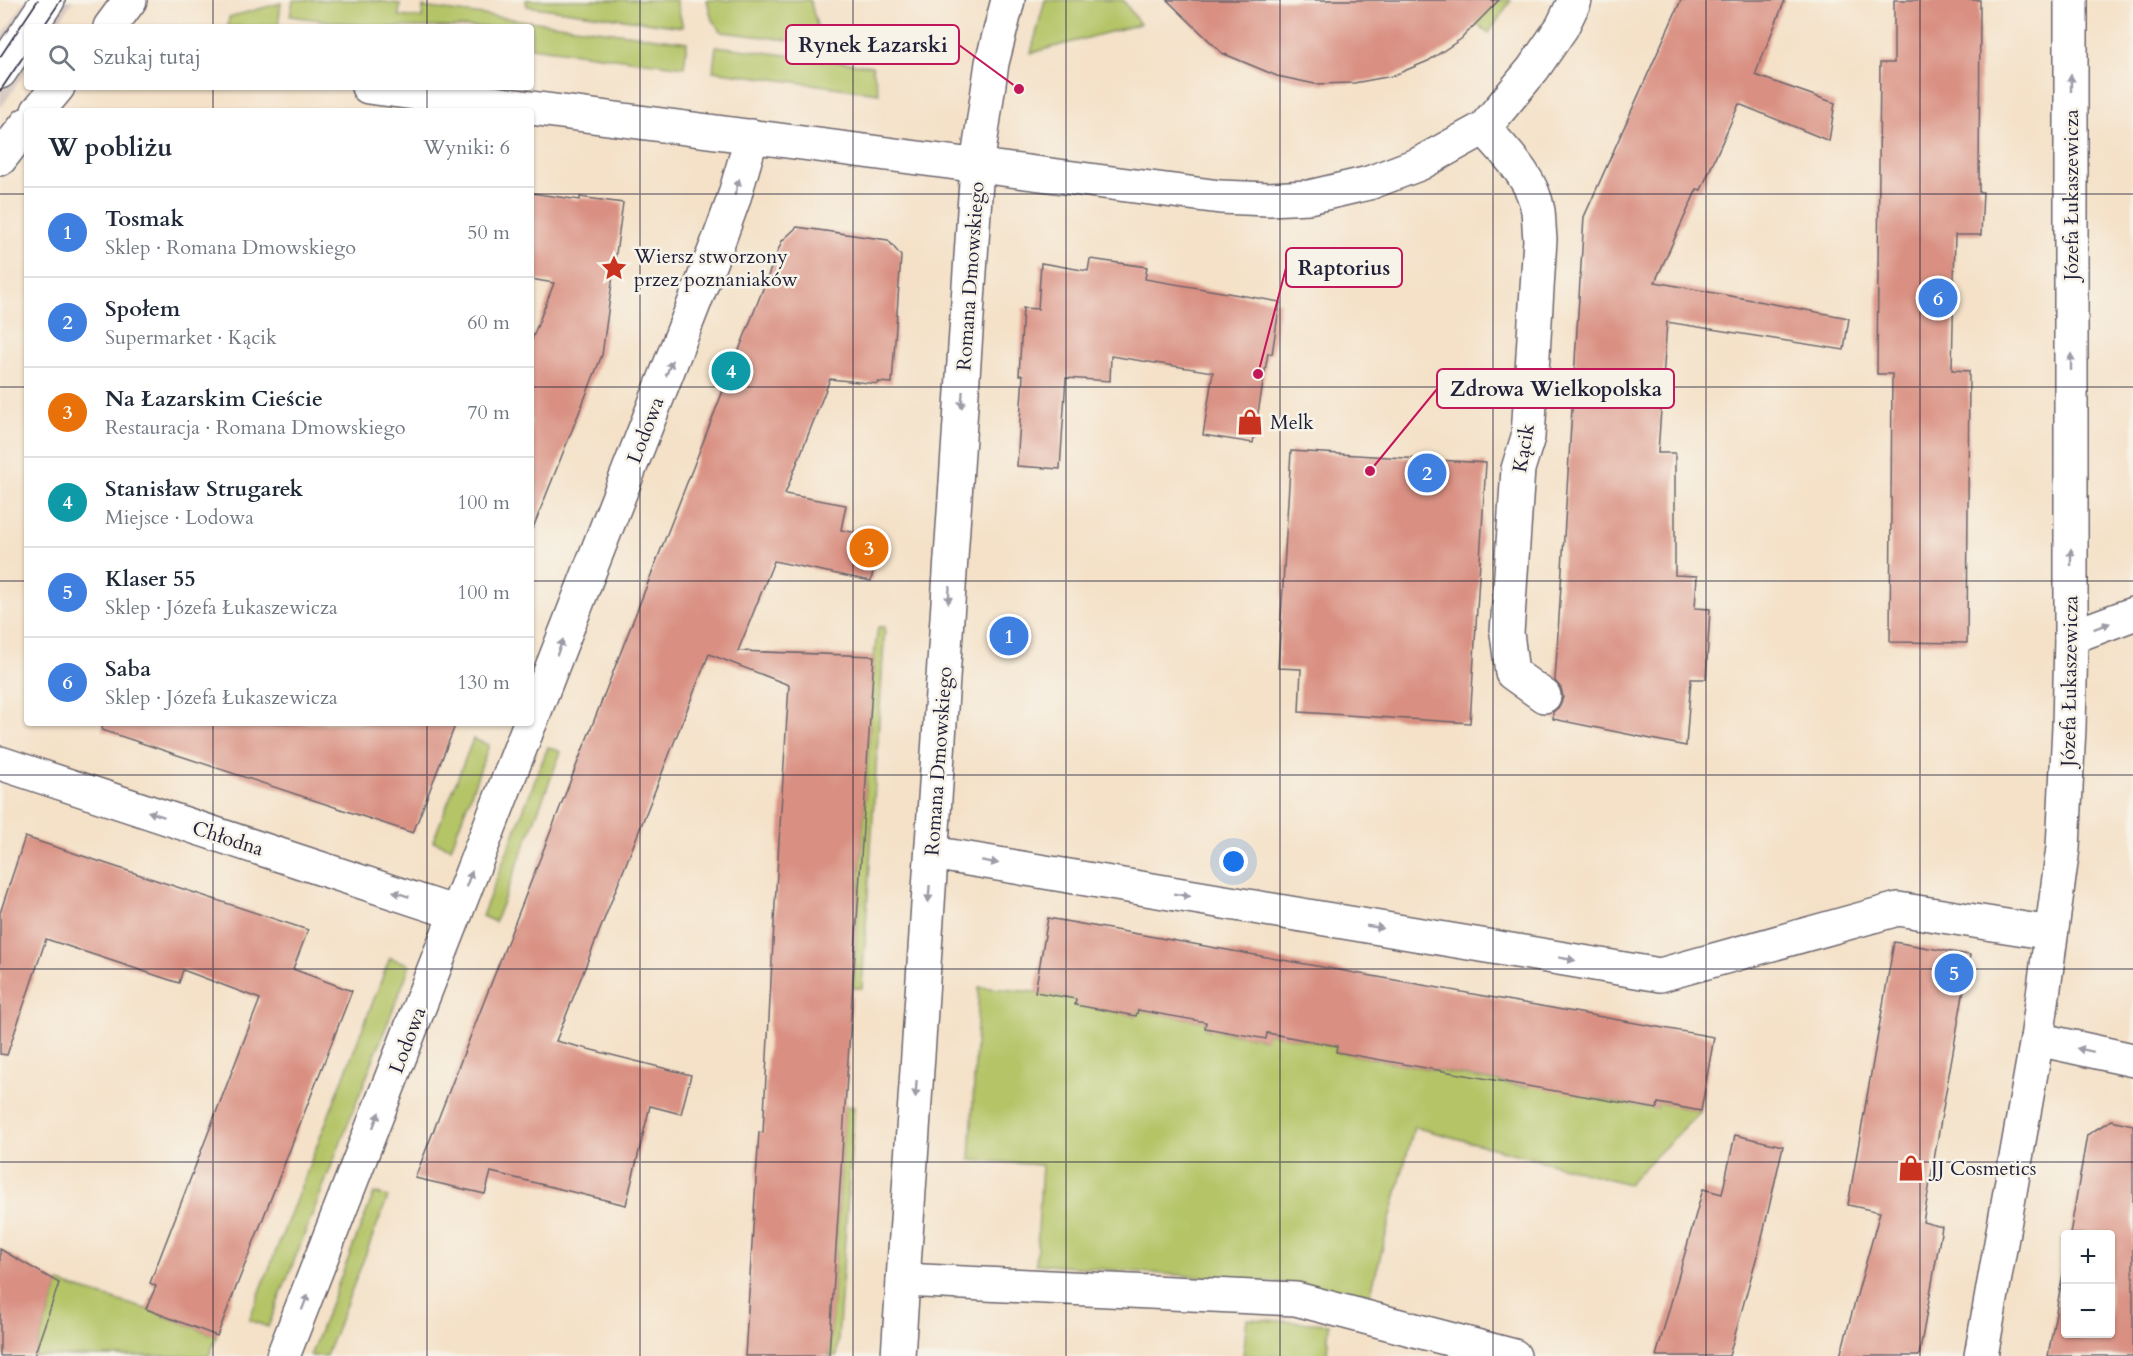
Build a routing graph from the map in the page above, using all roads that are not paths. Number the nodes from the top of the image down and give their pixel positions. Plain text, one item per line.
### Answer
1 (48, 0) edge
2 (1008, 0) edge
3 (1575, 0) edge
4 (2071, 0) edge
5 (32, 24) edge
6 (24, 36) edge
7 (0, 72) edge
8 (56, 90) edge
9 (392, 90) edge
10 (40, 108) edge
11 (533, 108) edge
12 (534, 108) edge
13 (24, 128) edge
14 (1484, 128) junction
15 (752, 136) junction
16 (0, 159) edge
17 (977, 166) junction
18 (2133, 614) edge
19 (2071, 637) junction
20 (1544, 696) dead end
21 (534, 714) edge
22 (529, 726) edge
23 (0, 763) edge
24 (932, 853) junction
25 (456, 913) junction
26 (2051, 933) junction
27 (2037, 1040) junction
28 (2133, 1060) edge
29 (903, 1280) junction
30 (284, 1356) edge
31 (898, 1356) edge
32 (1514, 1356) edge
33 (1981, 1356) edge

1 - 5 street
2 - 17 street, Romana Dmowskiego
3 - 14 street
19 -> 4 street, Józefa Łukaszewicza
6 - 7 street
8 - 10 street
9 - 11 street
12 - 15 street
13 - 16 street
14 - 17 street
14 - 20 street, Kącik
15 - 17 street
21 -> 15 street, Lodowa
17 -> 24 street, Romana Dmowskiego
19 -> 18 street
19 - 26 street, Józefa Łukaszewicza
25 -> 22 street, Lodowa
25 -> 23 street, Chłodna
24 -> 26 street
24 -> 29 street, Romana Dmowskiego
30 -> 25 street, Lodowa
26 - 27 street, Józefa Łukaszewicza
28 -> 27 street
27 - 33 street, Józefa Łukaszewicza
29 - 31 street, Romana Dmowskiego
29 - 32 street

